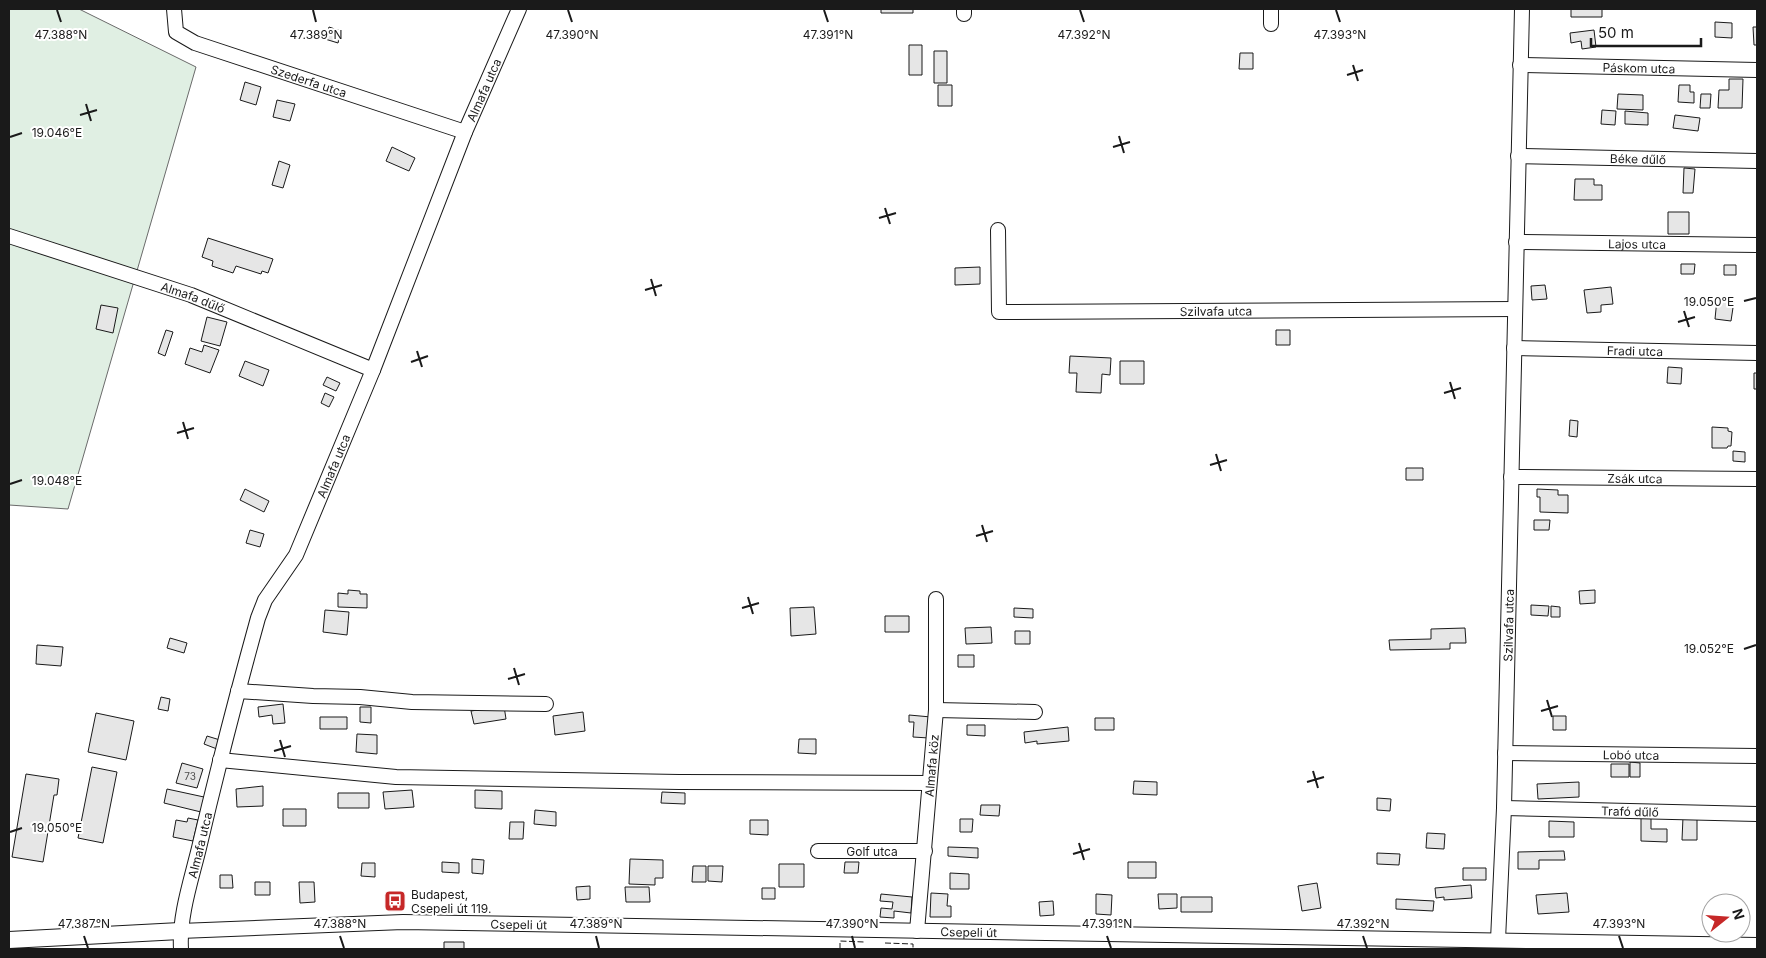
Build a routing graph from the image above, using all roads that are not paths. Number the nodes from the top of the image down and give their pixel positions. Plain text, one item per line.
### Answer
1 (174, 9) edge
2 (519, 9) edge
3 (1271, 9) edge
4 (1522, 9) edge
5 (1271, 24) dead end
6 (1520, 65) junction
7 (1757, 70) edge
8 (466, 132) junction
9 (1518, 156) junction
10 (1757, 161) edge
11 (998, 230) dead end
12 (9, 236) edge
13 (1516, 242) junction
14 (1757, 245) edge
15 (1515, 309) junction
16 (1514, 348) junction
17 (1757, 353) edge
18 (373, 370) junction
19 (1511, 477) junction
20 (1757, 479) edge
21 (936, 599) dead end
22 (238, 691) junction
23 (546, 704) dead end
24 (936, 710) junction
25 (1035, 712) dead end
26 (1505, 753) junction
27 (1757, 756) edge
28 (220, 760) junction
29 (929, 783) junction
30 (1504, 808) junction
31 (1757, 814) edge
32 (818, 850) dead end
33 (925, 851) junction
34 (180, 931) junction
35 (917, 931) junction
36 (9, 940) edge
37 (1498, 940) junction
38 (1757, 945) edge
39 (181, 949) edge

1 - 8 street, Szederfa utca
2 - 8 street, Almafa utca
3 - 5 street
4 - 6 street, Szilvafa utca
6 - 7 street, Páskom utca
6 - 9 street, Szilvafa utca
8 - 18 street, Almafa utca
9 - 10 street, Béke dűlő
9 - 13 street, Szilvafa utca
11 - 15 street, Szilvafa utca
12 - 18 street, Almafa dűlő
13 - 14 street, Lajos utca
13 - 15 street, Szilvafa utca
15 - 16 street, Szilvafa utca
16 - 17 street, Fradi utca
16 - 19 street, Szilvafa utca
18 - 22 street, Almafa utca
19 - 20 street, Zsák utca
19 - 26 street, Szilvafa utca
21 - 24 street, Almafa köz
22 - 23 street
22 - 28 street, Almafa utca
24 - 25 street
24 - 29 street, Almafa köz
26 - 27 street, Lobó utca
26 - 30 street, Szilvafa utca
28 - 29 street
28 - 34 street, Almafa utca
29 - 33 street, Almafa köz
30 - 31 street, Trafó dűlő
30 - 37 street, Szilvafa utca
32 - 33 street, Golf utca
33 - 35 street, Almafa köz
34 - 35 street, Csepeli út
34 - 36 street
34 - 39 street, Almafa utca
35 - 37 street, Csepeli út
37 - 38 street, Csepeli út

